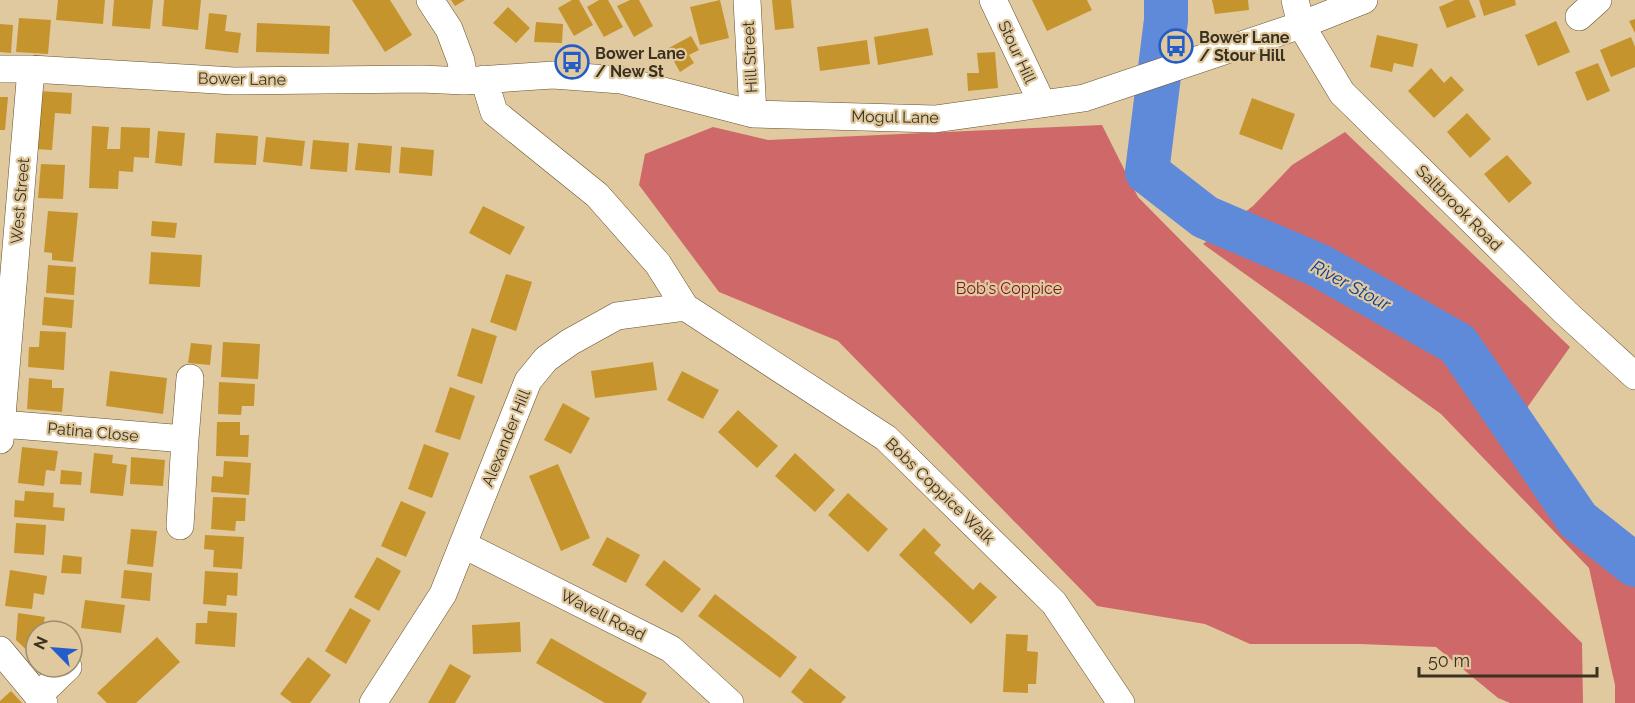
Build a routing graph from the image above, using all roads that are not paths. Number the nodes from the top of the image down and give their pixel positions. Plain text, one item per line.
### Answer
1 (430, 0) edge
2 (747, 0) edge
3 (993, 0) edge
4 (1364, 0) edge
5 (1298, 13) edge
6 (0, 69) edge
7 (31, 69) junction
8 (474, 80) junction
9 (1042, 104) junction
10 (753, 114) junction
11 (6, 307) edge
12 (685, 307) junction
13 (1635, 376) edge
14 (190, 378) dead end
15 (1, 432) edge
16 (185, 439) junction
17 (180, 526) dead end
18 (464, 544) junction
19 (0, 650) edge
20 (58, 679) edge
21 (41, 699) edge
22 (1115, 701) edge
23 (373, 703) edge
24 (730, 703) edge

1 - 8 street
2 - 10 street, Hill Street
3 - 9 street, Stour Hill
4 - 5 street, Mogul Lane
5 - 9 street, Mogul Lane
5 - 13 street, Saltbrook Road
6 - 7 street, Bower Lane
7 - 8 street, Bower Lane
7 - 11 street, West Street
8 - 10 street, Mogul Lane
8 - 12 street
9 - 10 street, Mogul Lane
11 - 15 street, West Street
12 - 18 street, Alexander Hill
12 - 22 street, Bobs Coppice Walk
14 - 16 street
15 - 16 street, Patina Close
16 - 17 street
18 - 23 street, Alexander Hill
18 - 24 street, Wavell Road
19 - 21 street
20 - 21 street

